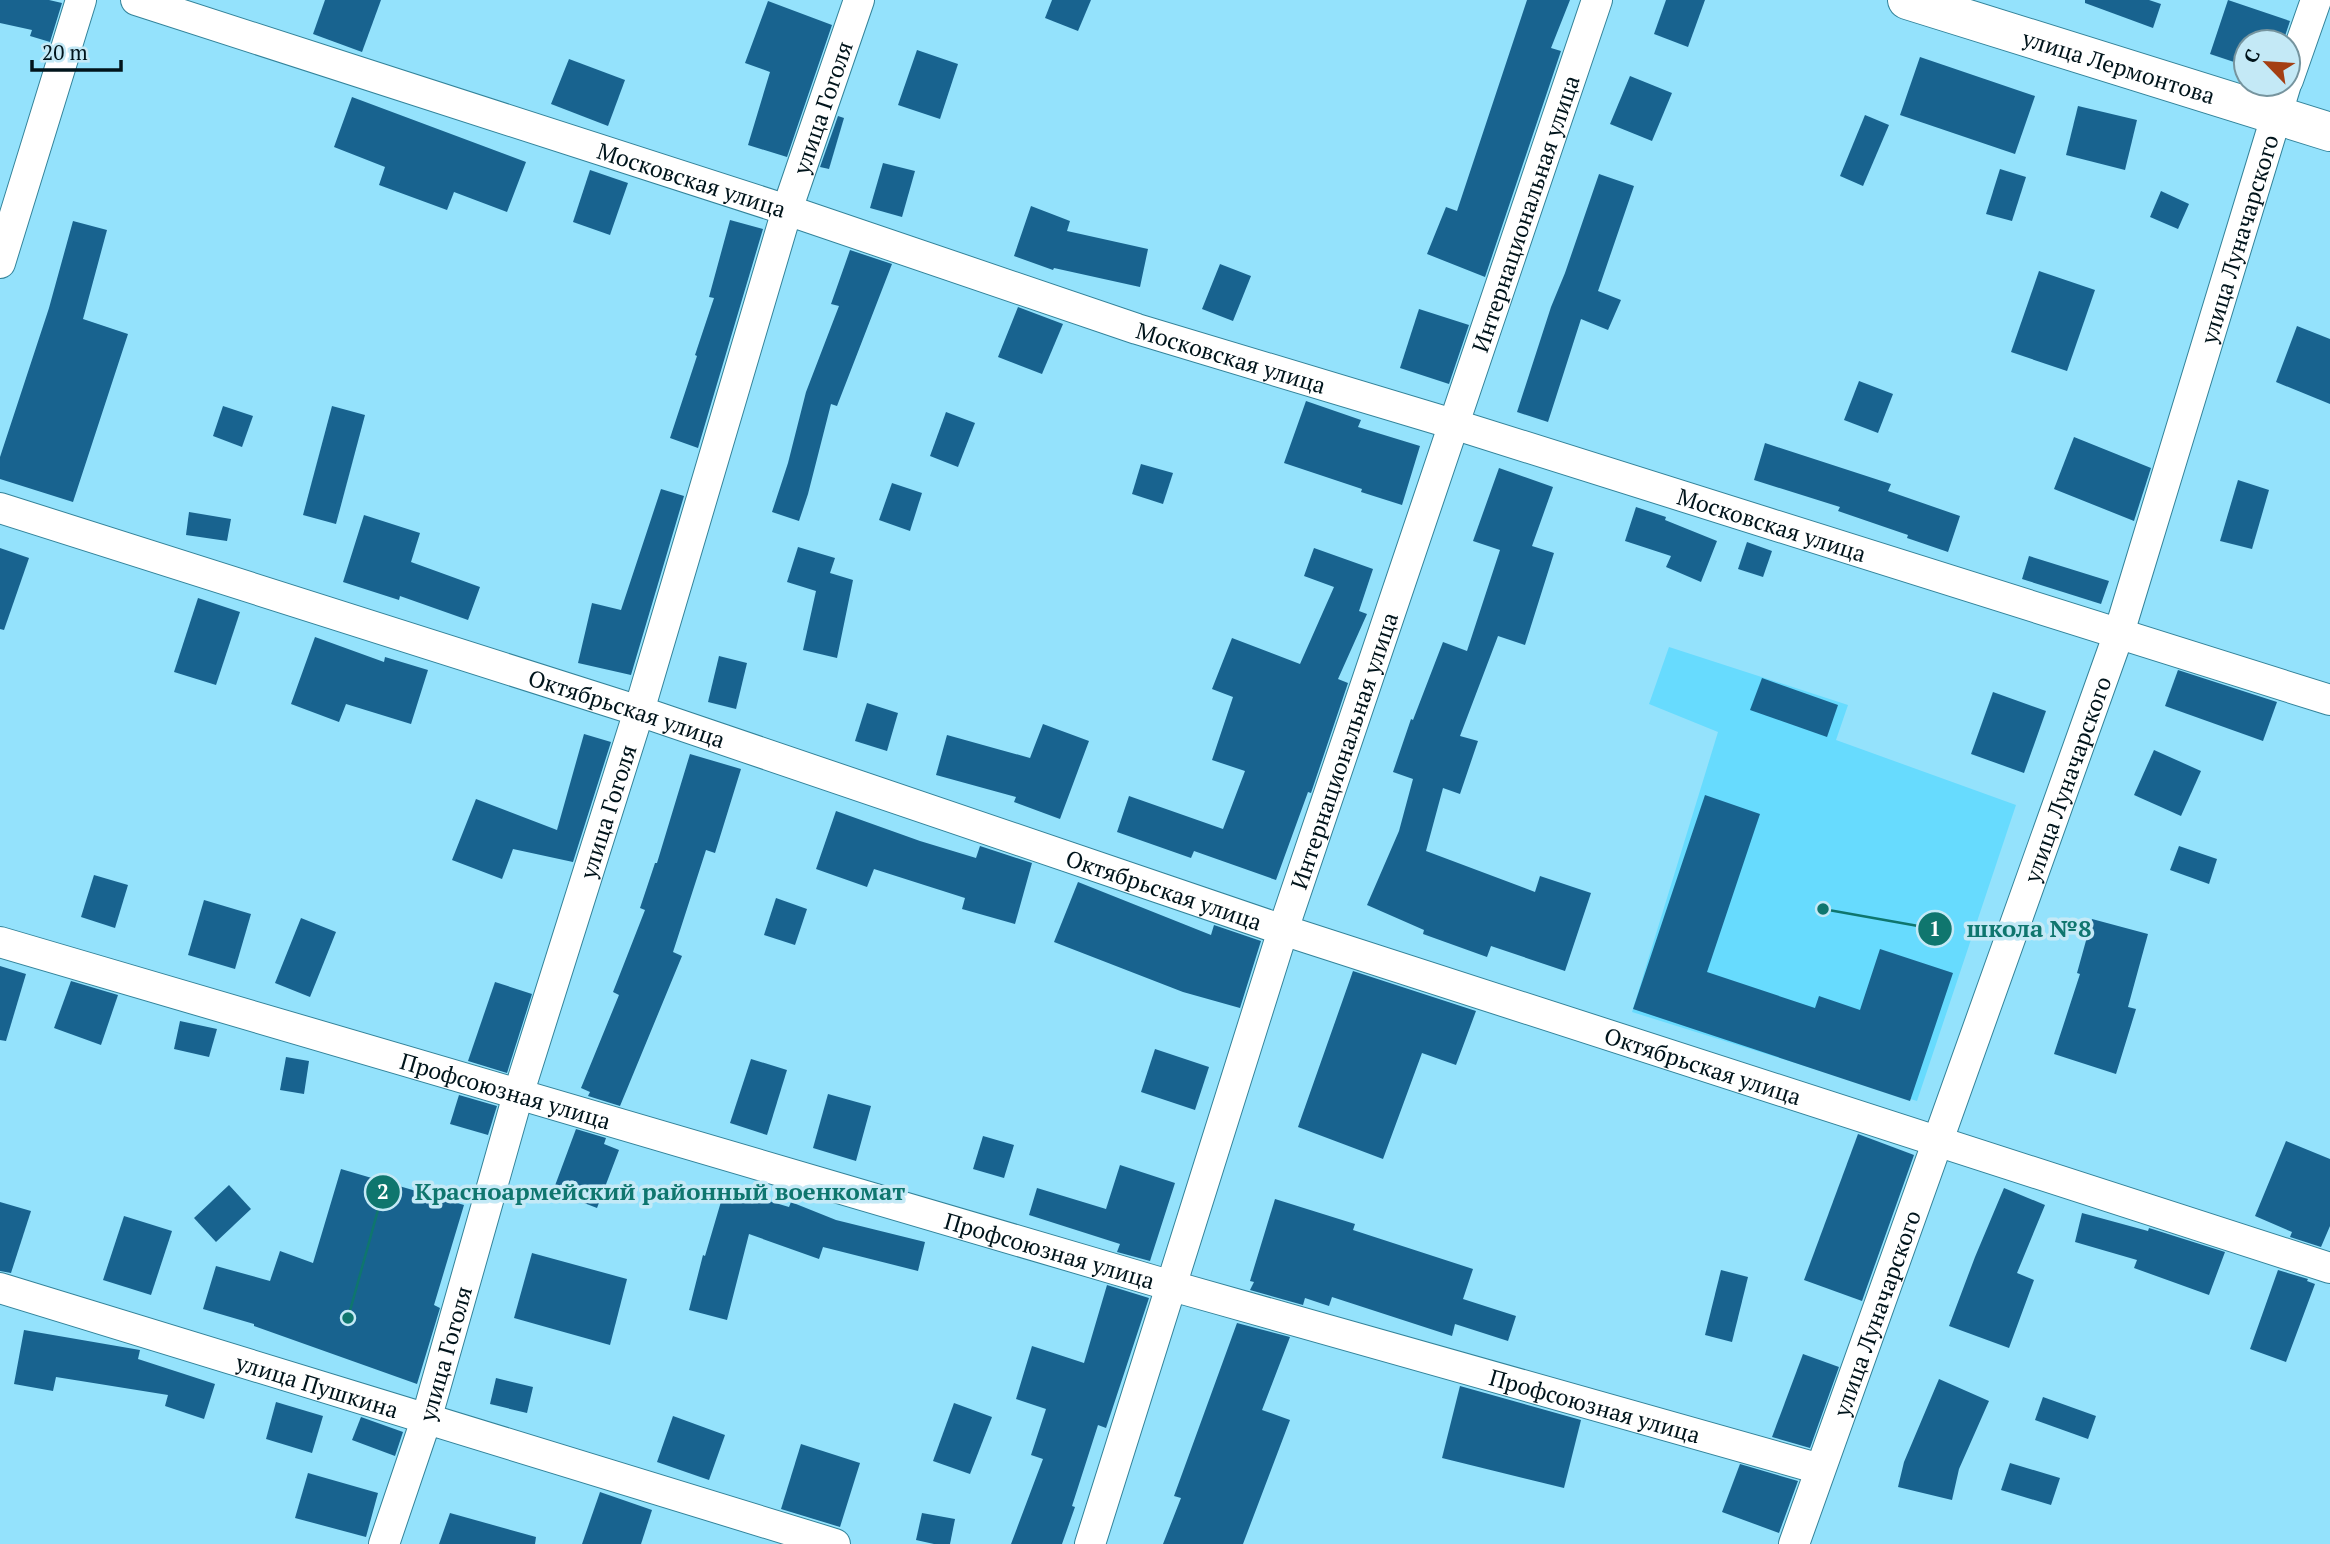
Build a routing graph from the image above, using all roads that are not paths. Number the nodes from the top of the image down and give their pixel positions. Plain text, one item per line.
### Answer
1 (81, 0) edge
2 (136, 0) edge
3 (859, 0) edge
4 (1597, 0) edge
5 (1907, 0) edge
6 (2316, 0) edge
7 (2302, 39) edge
8 (2232, 80) edge
9 (2281, 98) edge
10 (2289, 98) edge
11 (2330, 132) edge
12 (787, 210) junction
13 (0, 263) edge
14 (1453, 424) junction
15 (0, 508) edge
16 (2119, 633) junction
17 (2330, 700) edge
18 (639, 711) junction
19 (1283, 930) junction
20 (0, 942) edge
21 (518, 1095) junction
22 (1939, 1141) junction
23 (2330, 1268) edge
24 (1172, 1286) junction
25 (0, 1288) edge
26 (426, 1420) junction
27 (1820, 1469) junction
28 (384, 1544) edge
29 (835, 1544) edge
30 (1090, 1544) edge
31 (1794, 1544) edge

1 - 13 street
2 - 12 street, Московская улица
3 - 12 street, улица Гоголя
4 - 14 street, Интернациональная улица
5 - 8 street, улица Лермонтова
6 - 7 street, улица Луначарского
9 - 16 street, улица Луначарского
10 - 11 street, улица Лермонтова
12 - 14 street, Московская улица
12 - 18 street, улица Гоголя
14 - 16 street, Московская улица
14 - 19 street, Интернациональная улица
15 - 18 street, Октябрьская улица
16 - 17 street, Московская улица
16 - 22 street, улица Луначарского
18 - 19 street, Октябрьская улица
18 - 21 street, улица Гоголя
19 - 22 street, Октябрьская улица
19 - 24 street, Интернациональная улица
20 - 21 street, Профсоюзная улица
21 - 24 street, Профсоюзная улица
21 - 26 street, улица Гоголя
22 - 23 street, Октябрьская улица
22 - 27 street, улица Луначарского
24 - 27 street, Профсоюзная улица
24 - 30 street, Интернациональная улица
25 - 26 street, улица Пушкина
26 - 28 street, улица Гоголя
26 - 29 street, улица Пушкина
27 - 31 street, улица Луначарского

